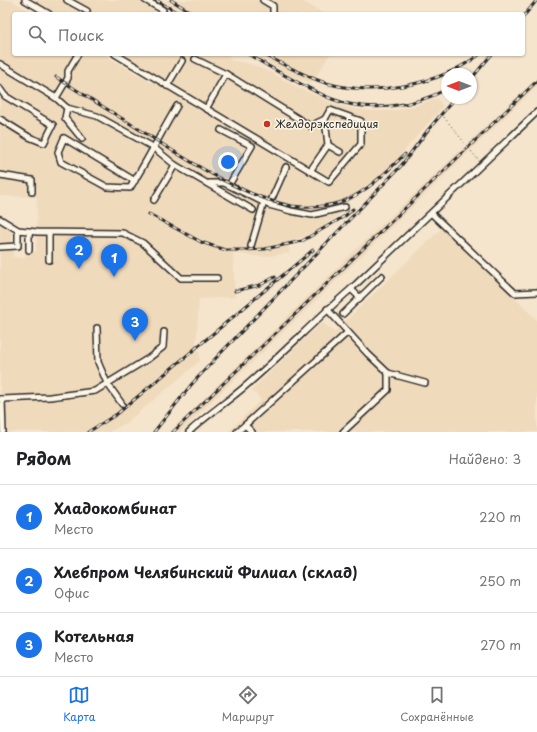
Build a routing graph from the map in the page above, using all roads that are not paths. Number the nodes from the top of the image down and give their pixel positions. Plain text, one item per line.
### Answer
1 (25, 0) edge
2 (67, 0) edge
3 (145, 0) edge
4 (263, 0) edge
5 (87, 11) dead end
6 (46, 12) edge
7 (162, 12) edge
8 (273, 12) edge
9 (77, 56) edge
10 (118, 56) edge
11 (195, 59) dead end
12 (182, 61) dead end
13 (0, 64) edge
14 (226, 74) junction
15 (167, 86) junction
16 (0, 89) edge
17 (56, 98) junction
18 (177, 106) dead end
19 (67, 108) junction
20 (206, 109) junction
21 (537, 112) edge
22 (0, 119) edge
23 (325, 119) junction
24 (221, 130) dead end
25 (82, 139) dead end
26 (328, 145) junction
27 (153, 147) junction
28 (340, 152) dead end
29 (175, 164) junction
30 (286, 167) dead end
31 (310, 171) junction
32 (0, 175) edge
33 (135, 181) junction
34 (208, 183) junction
35 (229, 185) junction
36 (32, 192) dead end
37 (154, 200) dead end
38 (264, 202) junction
39 (269, 205) junction
40 (345, 207) dead end
41 (254, 210) dead end
42 (432, 214) junction
43 (0, 219) edge
44 (18, 230) junction
45 (29, 231) junction
46 (49, 233) junction
47 (251, 246) dead end
48 (0, 247) edge
49 (29, 250) dead end
50 (49, 260) dead end
51 (382, 276) dead end
52 (217, 278) dead end
53 (537, 286) edge
54 (351, 289) junction
55 (537, 291) edge
56 (360, 298) junction
57 (327, 309) junction
58 (344, 314) dead end
59 (97, 328) dead end
60 (164, 332) dead end
61 (348, 332) junction
62 (388, 373) junction
63 (107, 383) junction
64 (425, 383) dead end
65 (1, 399) edge
66 (122, 404) dead end
67 (245, 425) junction
68 (3, 432) edge
69 (190, 432) edge
70 (237, 432) edge
71 (252, 432) edge
72 (343, 432) edge

1 - 6 street
2 - 5 street
3 - 7 street
4 - 8 street
9 - 17 street
10 - 15 street
11 - 14 street
12 - 15 street
13 - 17 street
14 - 20 street
14 - 23 street
15 - 20 street
16 - 22 street
17 - 19 street
18 - 27 street
19 - 25 street
19 - 27 street
20 - 31 street
21 - 42 street
23 - 26 street
23 - 31 street
24 - 35 street
26 - 28 street
26 - 31 street
27 - 29 street
27 - 33 street
29 - 34 street
29 - 37 street
30 - 39 street
32 - 36 street
33 - 33 street
34 - 35 street
34 - 41 street
35 - 38 street
38 - 39 street
38 - 47 street
39 - 40 street
42 - 54 street
42 - 55 street
43 - 44 street
44 - 45 street
44 - 48 street
45 - 46 street
45 - 49 street
46 - 50 street
46 - 52 street
51 - 56 street
53 - 55 street
54 - 56 street
54 - 57 street
56 - 58 street
57 - 61 street
57 - 69 street
59 - 63 street
60 - 63 street
61 - 62 street
61 - 67 street
62 - 64 street
62 - 72 street
63 - 65 street
63 - 66 street
65 - 68 street
67 - 70 street
67 - 71 street

